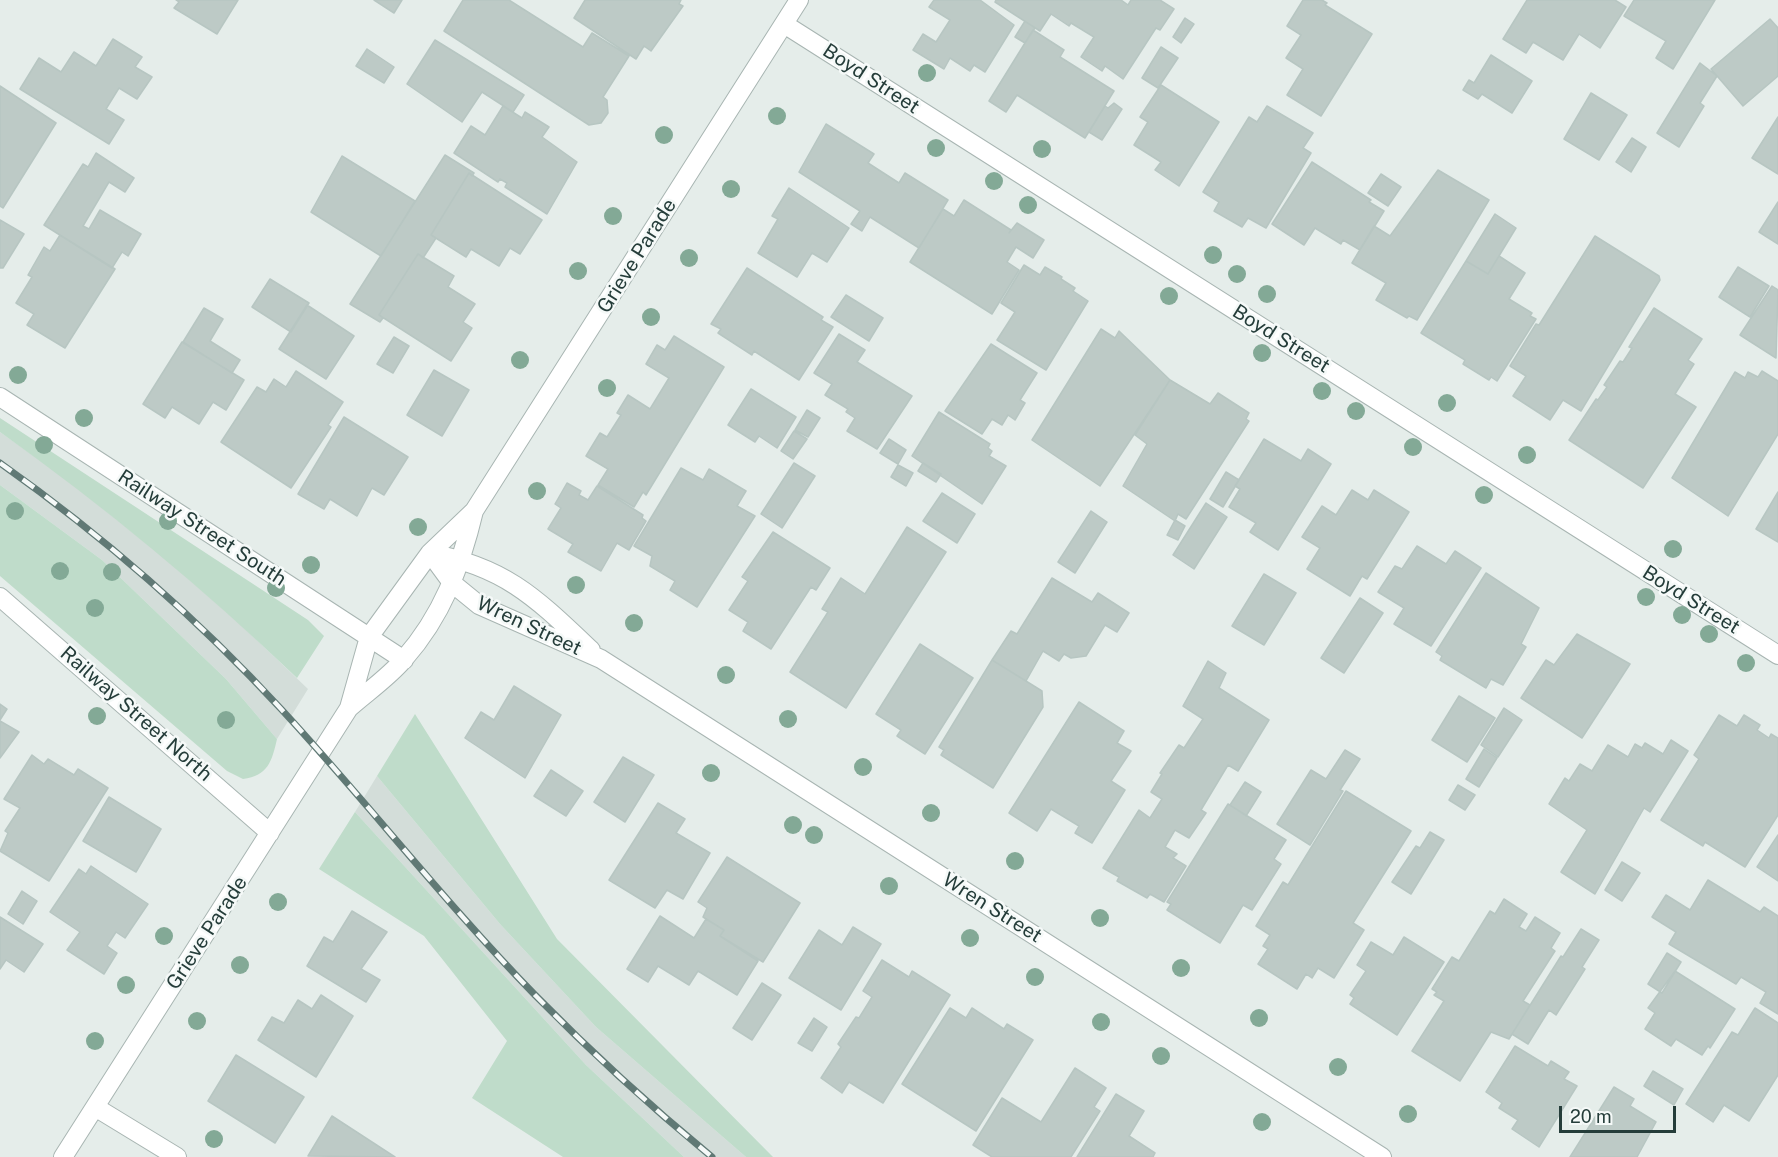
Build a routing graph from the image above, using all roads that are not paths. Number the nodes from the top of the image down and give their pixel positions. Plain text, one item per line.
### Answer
1 (799, 0) edge
2 (784, 24) junction
3 (0, 397) edge
4 (474, 511) junction
5 (430, 553) junction
6 (463, 559) junction
7 (452, 583) junction
8 (0, 597) edge
9 (369, 637) junction
10 (1778, 655) edge
11 (601, 659) junction
12 (404, 660) junction
13 (349, 708) junction
14 (270, 833) junction
15 (95, 1107) junction
16 (63, 1157) edge
17 (177, 1157) edge
18 (1382, 1157) edge

1 - 2 street, Grieve Parade
2 - 4 street, Grieve Parade
2 - 10 street, Boyd Street
3 - 9 street, Railway Street South
4 - 5 street, Grieve Parade
4 - 6 street, Grieve Parade
5 - 6 street, Wren Street
5 - 7 street, Wren Street
5 - 9 street, Grieve Parade
6 - 7 street, Grieve Parade
6 - 11 street, Wren Street
7 - 11 street, Wren Street
7 - 12 street, Grieve Parade
8 - 14 street, Railway Street North
9 - 12 street, Railway Street South
9 - 13 street, Grieve Parade
11 - 18 street, Wren Street
12 - 13 street, Grieve Parade
13 - 14 street, Grieve Parade
14 - 15 street, Grieve Parade
15 - 16 street, Grieve Parade
15 - 17 street

